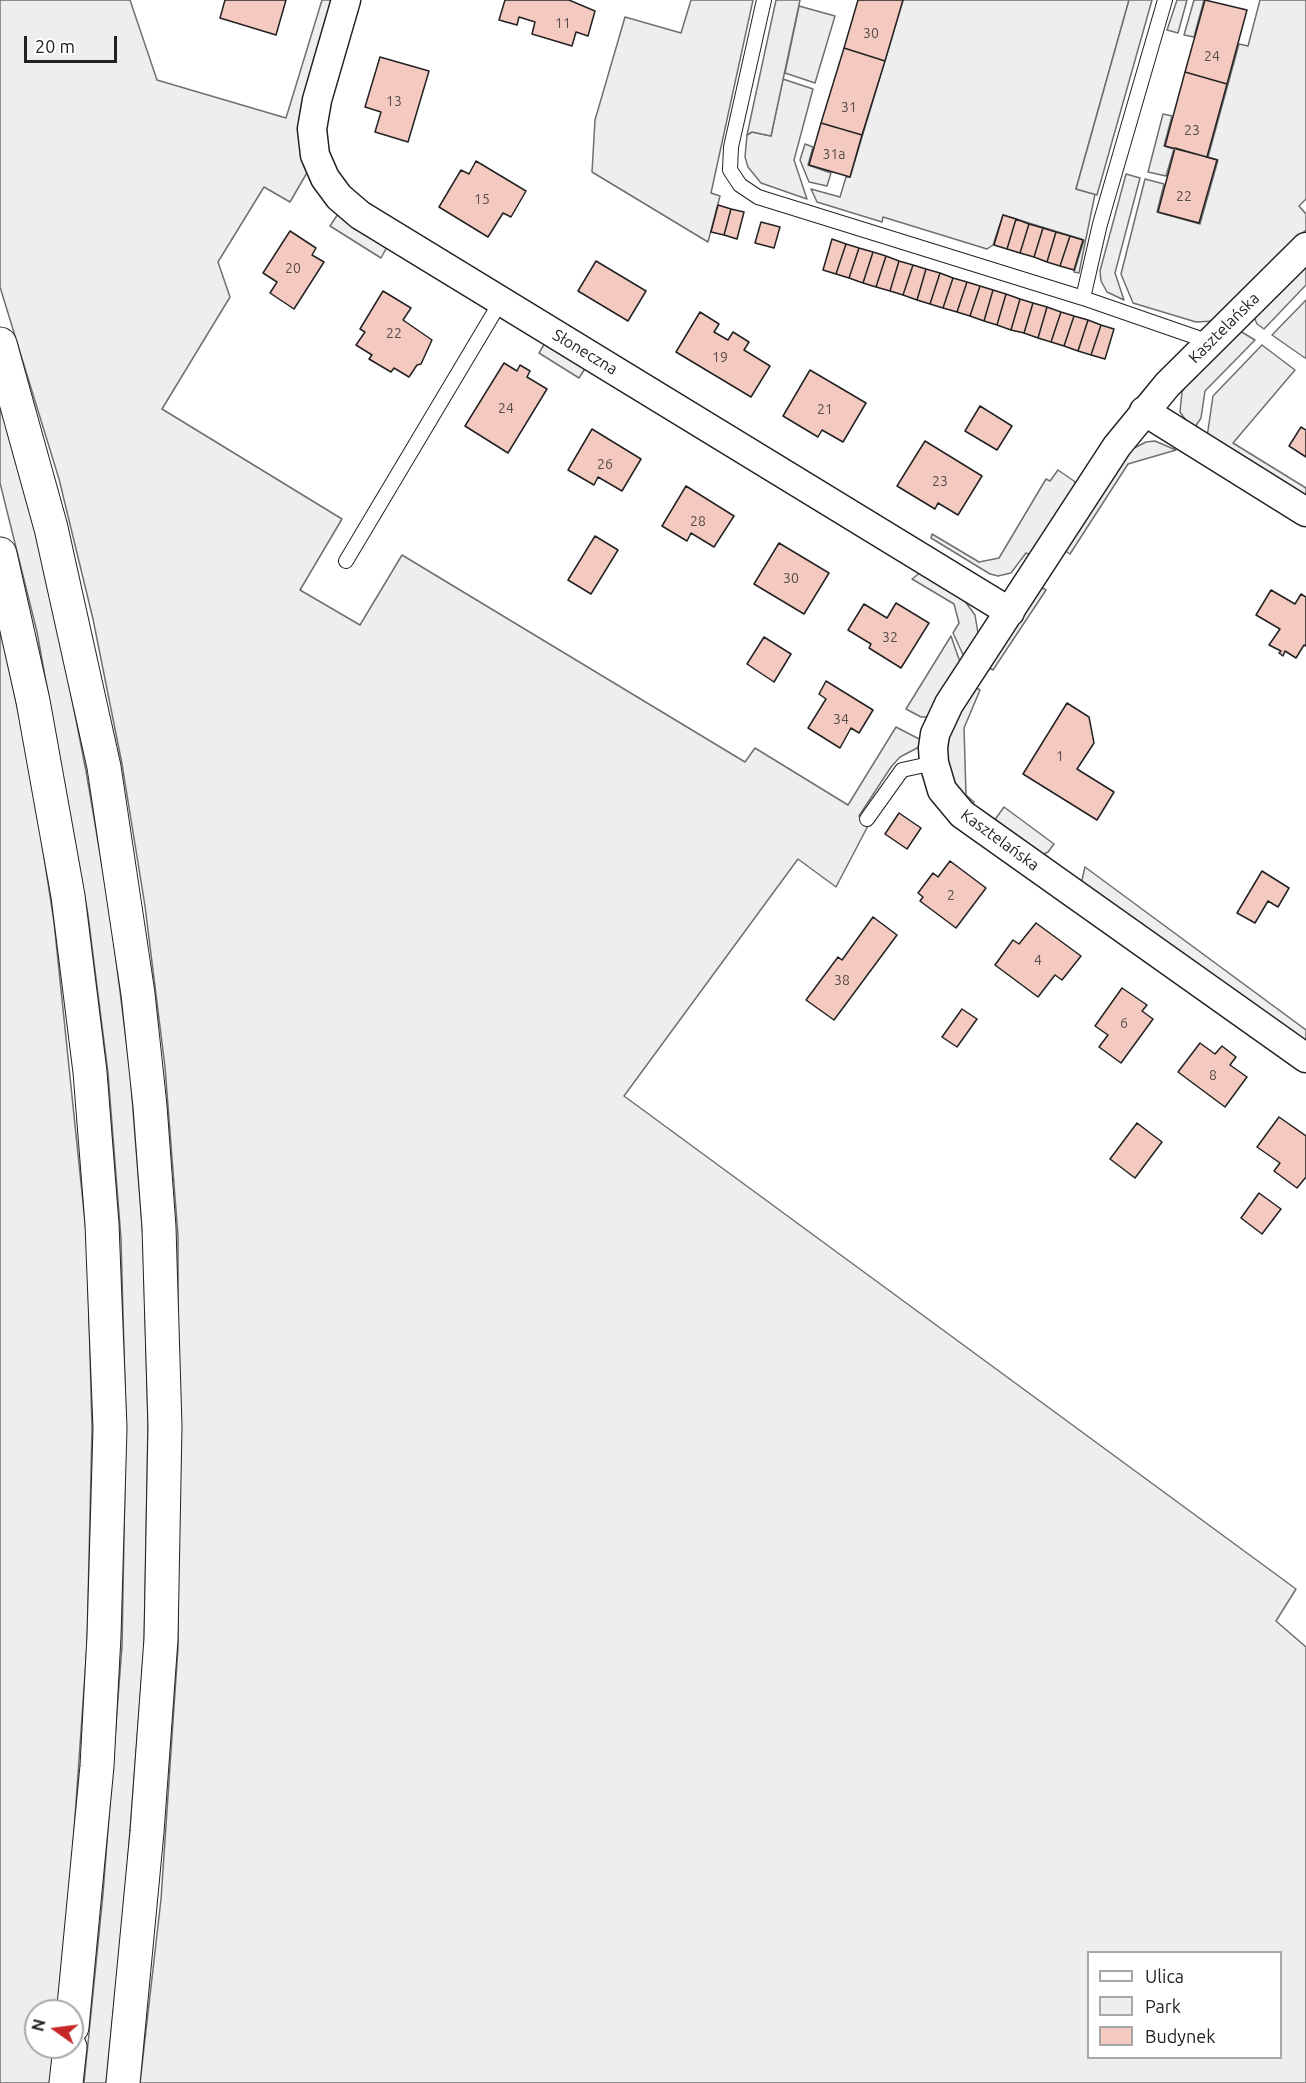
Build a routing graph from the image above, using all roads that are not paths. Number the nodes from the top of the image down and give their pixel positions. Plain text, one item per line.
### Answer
1 (346, 0) edge
2 (765, 0) edge
3 (1165, 0) edge
4 (1306, 247) edge
5 (1083, 298) junction
6 (501, 301) junction
7 (1210, 342) junction
8 (0, 344) edge
9 (1144, 411) junction
10 (1306, 512) edge
11 (0, 554) edge
12 (346, 561) dead end
13 (1010, 612) junction
14 (934, 764) junction
15 (867, 819) dead end
16 (1306, 1058) edge
17 (75, 1999) edge
18 (69, 2059) edge
19 (66, 2083) edge
20 (123, 2083) edge

1 - 6 street, Słoneczna
2 - 5 lane
3 - 5 lane
4 - 7 street, Kasztelańska
5 - 7 lane
6 - 12 lane
6 - 13 street, Słoneczna
7 - 9 street, Kasztelańska
8 - 20 main road
9 - 10 street
9 - 13 street, Kasztelańska
11 - 17 main road
13 - 14 street, Kasztelańska
14 - 15 lane
14 - 16 street, Kasztelańska
18 - 19 main road

